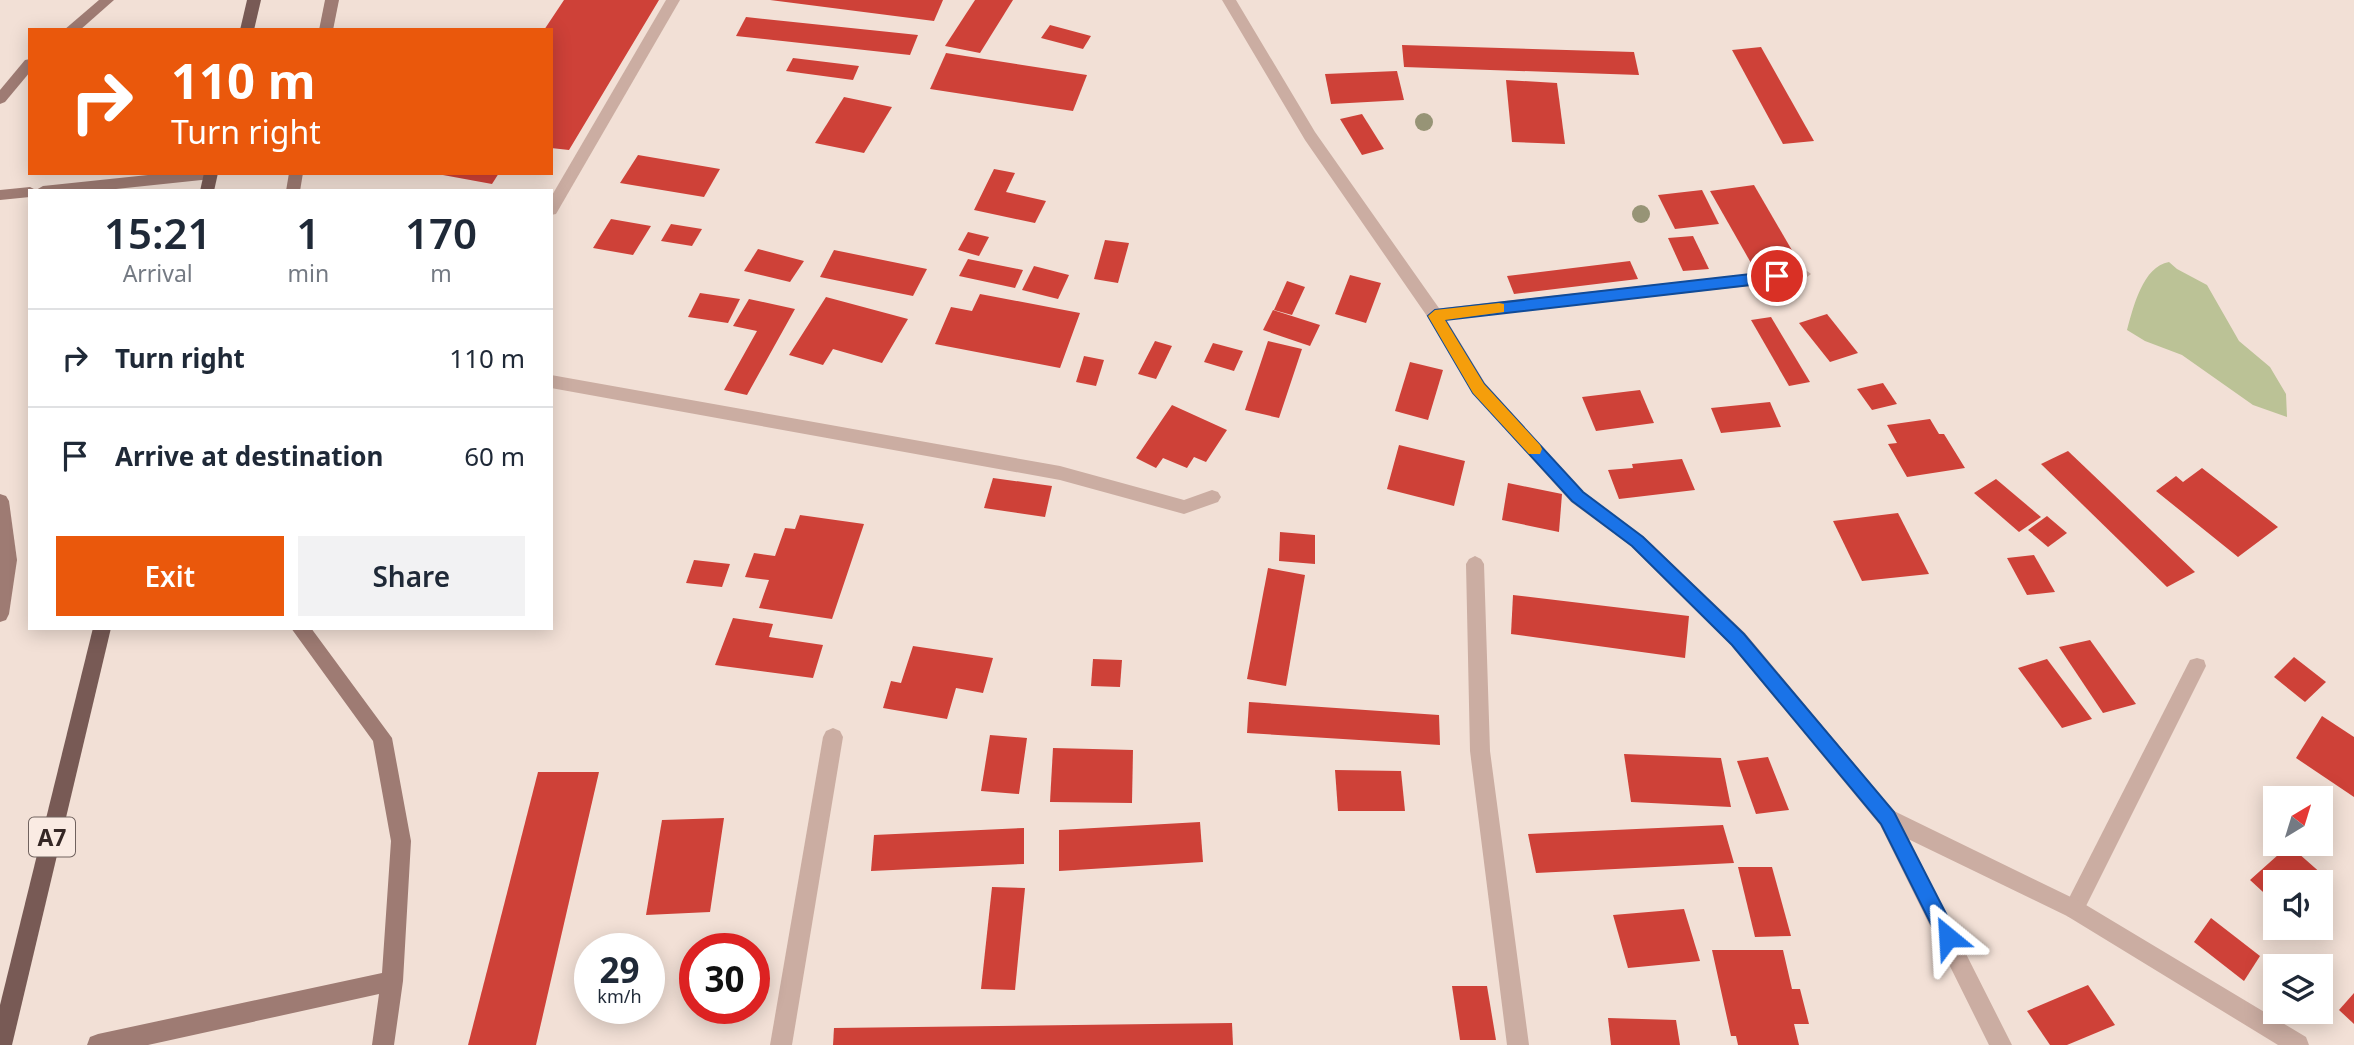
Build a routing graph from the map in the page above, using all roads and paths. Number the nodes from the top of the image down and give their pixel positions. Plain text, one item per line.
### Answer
1 (107, 0) edge
2 (254, 0) edge
3 (332, 0) edge
4 (673, 0) edge
5 (1229, 0) edge
6 (73, 28) edge
7 (247, 28) edge
8 (326, 28) edge
9 (28, 65) edge
10 (0, 99) edge
11 (201, 175) edge
12 (63, 189) edge
13 (28, 192) edge
14 (0, 195) edge
15 (553, 207) edge
16 (1803, 274) dead end
17 (1435, 316) junction
18 (553, 381) edge
19 (1212, 497) dead end
20 (0, 501) edge
21 (1475, 564) dead end
22 (0, 614) edge
23 (102, 630) edge
24 (301, 630) edge
25 (2197, 666) dead end
26 (833, 737) dead end
27 (1887, 818) junction
28 (2074, 909) junction
29 (392, 981) junction
30 (1, 1045) edge
31 (98, 1045) edge
32 (383, 1045) edge
33 (781, 1045) edge
34 (1518, 1045) edge
35 (2001, 1045) edge
36 (2298, 1045) edge

1 - 6 street
2 - 7 main road
3 - 8 street
4 - 15 street
5 - 17 street
9 - 10 street
11 - 12 street
13 - 14 street
16 - 17 street
17 - 27 street
18 - 19 street
20 - 22 street
21 - 34 street
23 - 30 main road, A7
24 - 29 street
25 - 28 street
26 - 33 street
27 - 28 street
27 - 35 street
28 - 36 street
29 - 31 street
29 - 32 street

